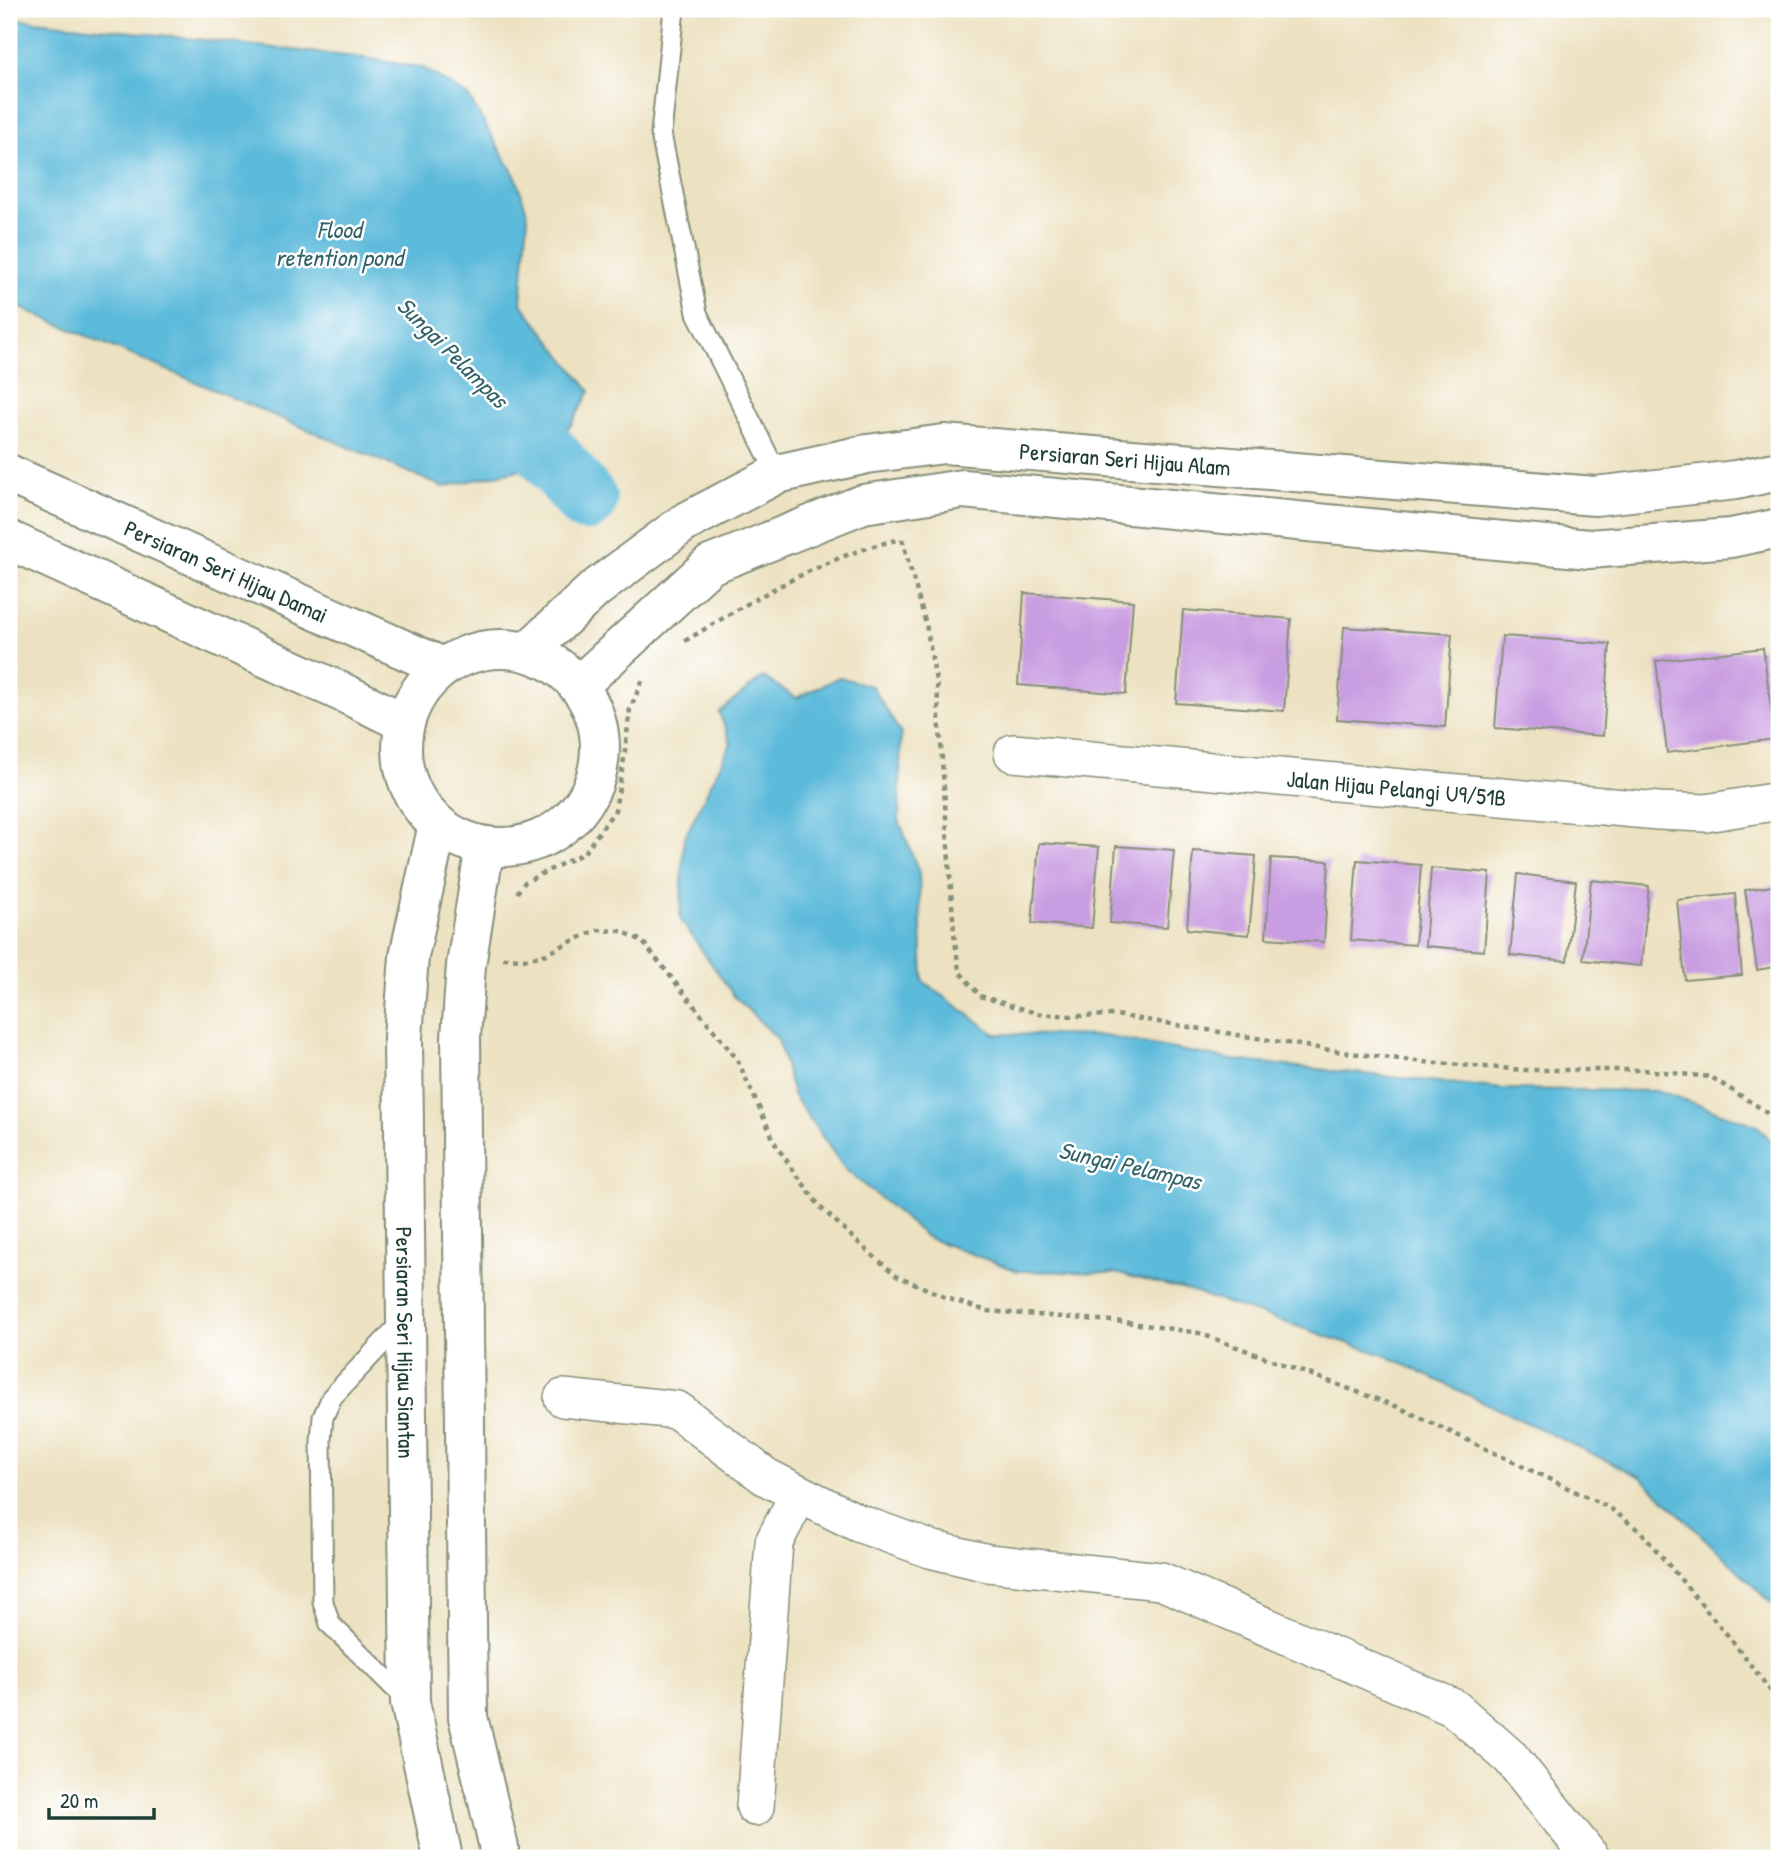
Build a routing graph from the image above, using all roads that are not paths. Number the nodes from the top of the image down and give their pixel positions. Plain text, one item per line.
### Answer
1 (674, 9) edge
2 (1779, 471) edge
3 (9, 474) edge
4 (777, 474) junction
5 (1779, 528) edge
6 (9, 540) edge
7 (527, 652) junction
8 (443, 667) junction
9 (578, 686) junction
10 (405, 723) junction
11 (1013, 753) dead end
12 (1779, 801) edge
13 (438, 824) junction
14 (485, 846) junction
15 (406, 1318) junction
16 (563, 1398) dead end
17 (799, 1494) junction
18 (410, 1702) junction
19 (755, 1807) dead end
20 (443, 1858) edge
21 (497, 1858) edge
22 (1591, 1858) edge

1 - 4 lane
2 - 4 street, Persiaran Seri Hijau Alam
3 - 8 street, Persiaran Seri Hijau Damai
4 - 7 street, Persiaran Seri Hijau Alam
5 - 9 street, Persiaran Seri Hijau Alam
6 - 10 street
7 - 8 street
7 - 9 street
8 - 10 street
9 - 14 street
10 - 13 street
11 - 12 street, Jalan Hijau Pelangi U9/51B
13 - 14 street
13 - 15 street, Persiaran Seri Hijau Siantan
14 - 21 street
15 - 18 street, Persiaran Seri Hijau Siantan
15 - 18 lane
16 - 17 street
17 - 19 street
17 - 22 street
18 - 20 street, Persiaran Seri Hijau Siantan

